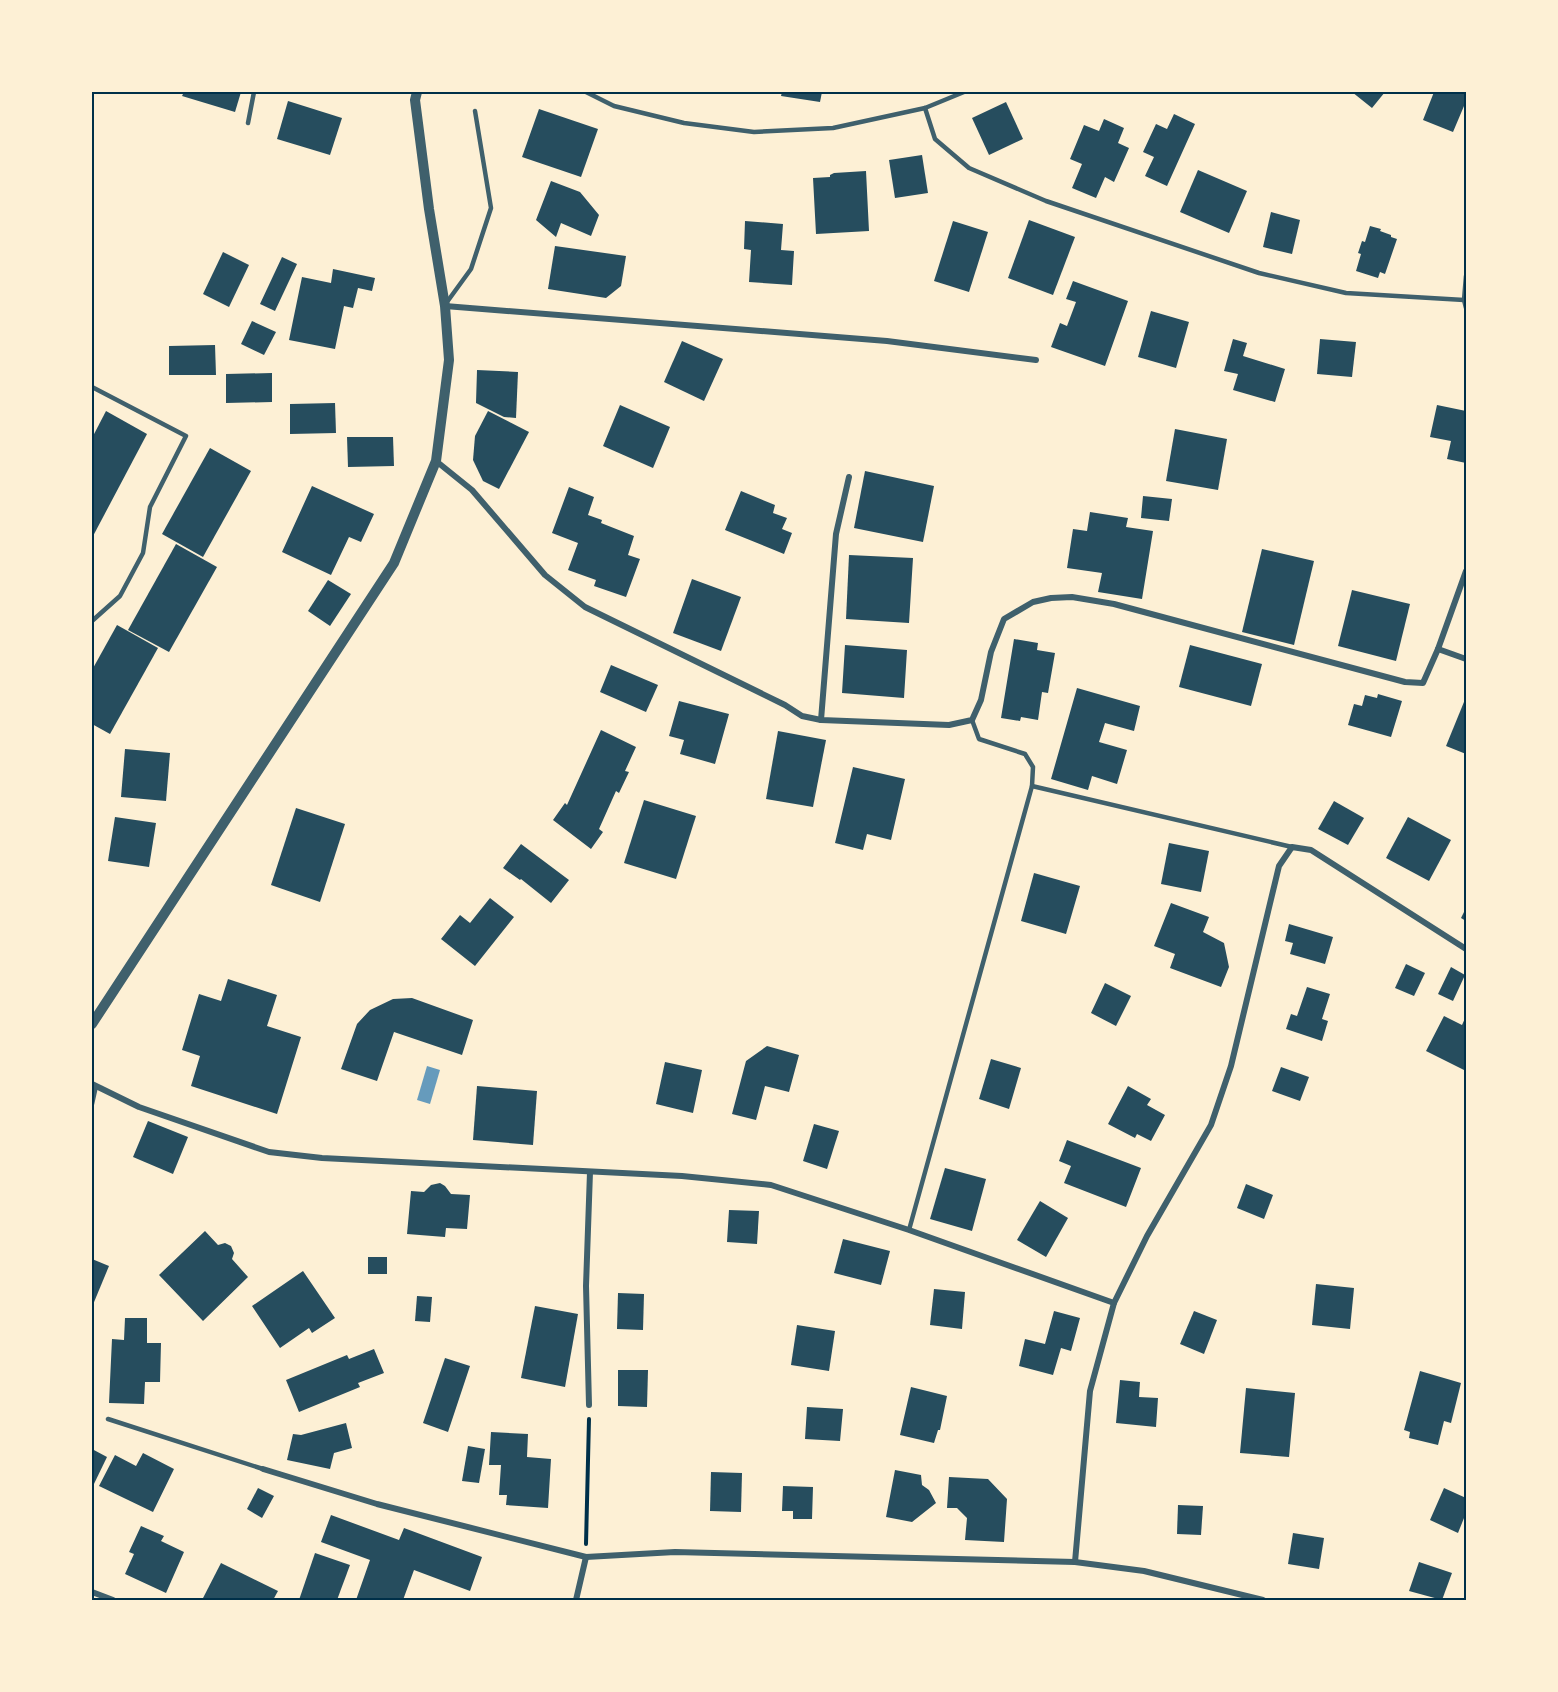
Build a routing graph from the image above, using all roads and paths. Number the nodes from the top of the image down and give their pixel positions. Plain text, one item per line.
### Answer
1 (254, 92) edge
2 (417, 92) edge
3 (586, 92) edge
4 (964, 92) edge
5 (925, 108) junction
6 (475, 111) dead end
7 (248, 123) dead end
8 (1467, 276) edge
9 (1464, 300) junction
10 (445, 305) junction
11 (1467, 308) edge
12 (1036, 360) dead end
13 (92, 387) edge
14 (436, 461) junction
15 (849, 477) dead end
16 (1467, 571) edge
17 (92, 621) edge
18 (1438, 649) junction
19 (1467, 659) edge
20 (821, 720) junction
21 (972, 720) junction
22 (1032, 786) junction
23 (1292, 847) junction
24 (1467, 949) edge
25 (92, 1024) edge
26 (94, 1085) edge
27 (92, 1104) edge
28 (590, 1172) junction
29 (909, 1230) junction
30 (1114, 1303) junction
31 (589, 1405) joint
32 (108, 1419) dead end
33 (263, 1469) joint
34 (586, 1557) junction
35 (1075, 1562) junction
36 (92, 1592) edge
37 (113, 1600) edge
38 (576, 1600) edge
39 (1263, 1600) edge

1 - 7 lane
2 - 10 street
3 - 5 lane
4 - 5 lane
5 - 9 lane
6 - 10 lane
8 - 9 lane
9 - 11 lane
10 - 12 street
10 - 14 street
13 - 17 lane
14 - 20 street
14 - 25 street
15 - 20 street
16 - 18 street
18 - 19 street
18 - 21 street
20 - 21 street
21 - 22 lane
22 - 23 lane
22 - 29 lane
23 - 24 street
23 - 30 street
26 - 27 lane
26 - 28 street
28 - 29 street
28 - 31 street
29 - 30 street
30 - 35 street
31 - 34 path
32 - 33 lane
33 - 34 street
34 - 35 street
34 - 38 street
35 - 39 street
36 - 37 street

